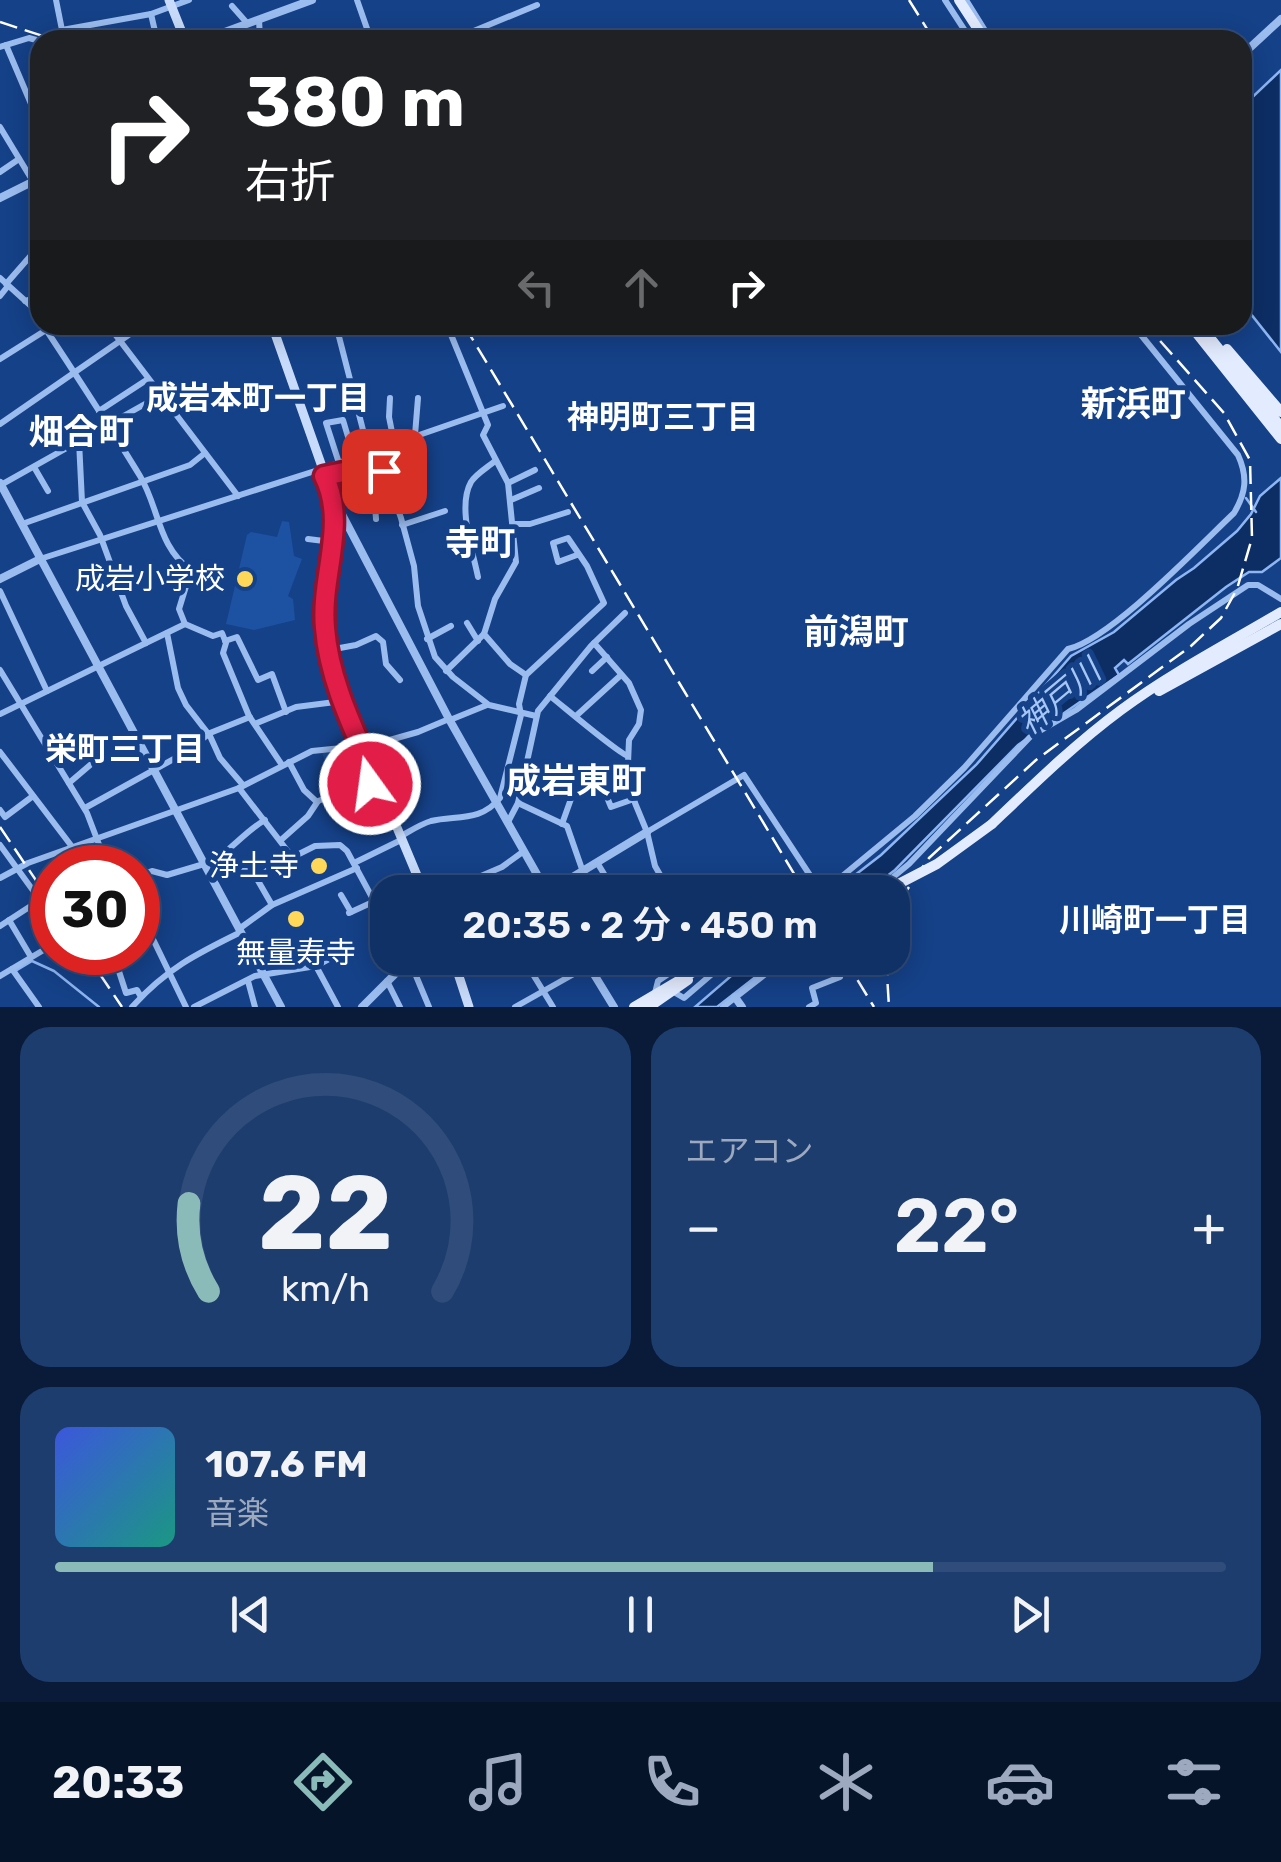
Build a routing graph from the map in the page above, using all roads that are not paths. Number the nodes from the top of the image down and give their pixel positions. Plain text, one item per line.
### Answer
1 (56, 0) edge
2 (189, 0) edge
3 (274, 0) edge
4 (312, 0) edge
5 (358, 0) edge
6 (956, 0) edge
7 (171, 3) edge
8 (536, 4) dead end
9 (232, 6) dead end
10 (280, 10) junction
11 (151, 14) junction
12 (259, 18) junction
13 (1281, 19) edge
14 (248, 23) junction
15 (155, 30) edge
16 (181, 30) edge
17 (229, 30) edge
18 (260, 30) edge
19 (368, 30) edge
20 (475, 30) edge
21 (970, 30) edge
22 (980, 30) edge
23 (30, 38) edge
24 (3, 46) edge
25 (1252, 47) edge
26 (30, 104) edge
27 (0, 127) edge
28 (3, 140) edge
29 (19, 159) junction
30 (0, 172) edge
31 (30, 173) edge
32 (30, 183) edge
33 (0, 198) edge
34 (30, 257) edge
35 (4, 283) edge
36 (0, 296) edge
37 (30, 299) edge
38 (25, 301) junction
39 (30, 307) edge
40 (32, 335) edge
41 (52, 335) edge
42 (116, 335) edge
43 (129, 335) edge
44 (276, 335) edge
45 (339, 335) edge
46 (451, 335) edge
47 (1141, 335) edge
48 (1198, 335) edge
49 (1212, 335) edge
50 (1213, 335) edge
51 (120, 341) junction
52 (0, 359) edge
53 (74, 373) junction
54 (149, 379) junction
55 (161, 395) junction
56 (390, 398) dead end
57 (418, 398) dead end
58 (503, 406) dead end
59 (99, 411) junction
60 (483, 411) junction
61 (1281, 412) edge
62 (0, 424) edge
63 (108, 425) junction
64 (1281, 427) edge
65 (415, 435) junction
66 (1281, 439) edge
67 (79, 441) junction
68 (394, 442) junction
69 (369, 452) junction
70 (205, 453) junction
71 (354, 457) junction
72 (495, 461) junction
73 (338, 462) junction
74 (34, 467) junction
75 (372, 468) junction
76 (536, 470) dead end
77 (322, 472) junction
78 (143, 481) junction
79 (508, 483) junction
80 (1, 484) edge
81 (539, 488) dead end
82 (48, 491) dead end
83 (238, 496) junction
84 (511, 500) junction
85 (82, 502) junction
86 (445, 511) dead end
87 (568, 512) dead end
88 (376, 519) dead end
89 (340, 520) junction
90 (157, 522) junction
91 (22, 524) junction
92 (513, 524) junction
93 (402, 525) junction
94 (101, 539) junction
95 (308, 539) dead end
96 (332, 542) junction
97 (577, 555) dead end
98 (40, 560) junction
99 (141, 571) dead end
100 (478, 577) dead end
101 (0, 579) edge
102 (116, 580) junction
103 (0, 591) edge
104 (1281, 599) edge
105 (625, 613) dead end
106 (1281, 618) edge
107 (467, 623) dead end
108 (185, 624) junction
109 (451, 626) dead end
110 (166, 633) junction
111 (484, 634) junction
112 (427, 639) junction
113 (225, 640) junction
114 (478, 641) junction
115 (594, 643) junction
116 (146, 644) junction
117 (328, 650) junction
118 (607, 657) junction
119 (435, 658) junction
120 (98, 666) junction
121 (421, 666) junction
122 (0, 670) edge
123 (446, 670) junction
124 (592, 670) dead end
125 (526, 675) junction
126 (621, 675) junction
127 (400, 680) dead end
128 (47, 691) junction
129 (550, 696) junction
130 (1146, 698) junction
131 (343, 701) junction
132 (20, 704) junction
133 (488, 704) junction
134 (520, 710) junction
135 (286, 712) junction
136 (0, 714) edge
137 (536, 716) junction
138 (576, 716) junction
139 (254, 720) junction
140 (450, 720) junction
141 (208, 734) junction
142 (361, 745) junction
143 (0, 752) edge
144 (628, 756) junction
145 (96, 760) dead end
146 (285, 764) junction
147 (154, 770) junction
148 (632, 775) junction
149 (376, 781) junction
150 (69, 783) junction
151 (602, 785) junction
152 (241, 787) junction
153 (34, 796) junction
154 (634, 799) junction
155 (317, 802) junction
156 (497, 802) junction
157 (518, 803) junction
158 (85, 808) junction
159 (0, 810) edge
160 (176, 811) junction
161 (264, 820) junction
162 (508, 822) junction
163 (562, 824) junction
164 (993, 825) junction
165 (648, 832) junction
166 (400, 838) junction
167 (98, 839) junction
168 (281, 840) junction
169 (71, 845) edge
170 (81, 845) edge
171 (100, 845) edge
172 (0, 846) edge
173 (524, 851) junction
174 (225, 855) junction
175 (293, 858) junction
176 (30, 864) edge
177 (598, 864) junction
178 (205, 865) junction
179 (355, 865) junction
180 (16, 869) junction
181 (160, 873) edge
182 (583, 873) junction
183 (416, 875) edge
184 (483, 875) edge
185 (538, 875) edge
186 (579, 875) edge
187 (605, 875) edge
188 (660, 875) edge
189 (811, 875) edge
190 (846, 875) edge
191 (896, 875) edge
192 (0, 878) edge
193 (257, 879) junction
194 (910, 879) edge
195 (370, 893) edge
196 (341, 895) dead end
197 (370, 903) edge
198 (272, 905) junction
199 (9, 920) junction
200 (0, 926) edge
201 (240, 930) junction
202 (351, 947) dead end
203 (160, 952) edge
204 (30, 955) edge
205 (30, 958) edge
206 (316, 966) junction
207 (12, 968) junction
208 (169, 971) junction
209 (264, 974) junction
210 (120, 975) edge
211 (393, 975) edge
212 (417, 975) edge
213 (458, 975) edge
214 (534, 975) edge
215 (567, 975) edge
216 (594, 975) edge
217 (666, 975) edge
218 (687, 975) edge
219 (696, 975) edge
220 (764, 975) edge
221 (0, 976) edge
222 (840, 977) dead end
223 (248, 981) junction
224 (387, 981) junction
225 (544, 991) junction
226 (655, 992) junction
227 (735, 997) junction
228 (141, 998) junction
229 (40, 1007) edge
230 (132, 1007) edge
231 (186, 1007) edge
232 (194, 1007) edge
233 (255, 1007) edge
234 (281, 1007) edge
235 (338, 1007) edge
236 (362, 1007) edge
237 (400, 1007) edge
238 (429, 1007) edge
239 (468, 1007) edge
240 (515, 1007) edge
241 (554, 1007) edge
242 (614, 1007) edge
243 (634, 1007) edge
244 (649, 1007) edge
245 (723, 1007) edge
246 (742, 1007) edge
247 (808, 1007) edge

1 - 11 street
2 - 7 street
3 - 10 street
4 - 10 street
5 - 19 street
6 - 21 main road
6 - 22 main road
7 - 11 street
7 - 16 main road
8 - 20 street
9 - 14 street
10 - 12 street
11 - 15 street
12 - 14 street
12 - 18 street
13 - 25 street
14 - 17 street
23 - 24 street
24 - 26 street
27 - 28 street
28 - 29 street
29 - 30 street
29 - 31 street
32 - 33 street
34 - 35 street
35 - 36 street
35 - 38 street
37 - 38 street
38 - 39 street
40 - 52 street
41 - 53 street
42 - 51 street
43 - 51 street
44 - 77 main road
45 - 69 street
46 - 60 street
47 - 190 street
48 - 66 main road
49 - 64 main road
50 - 61 main road
51 - 53 street
51 - 54 street
53 - 59 street
53 - 62 street
54 - 55 street
54 - 59 street
55 - 63 street
55 - 70 street
56 - 68 street
57 - 65 street
58 - 60 street
59 - 63 street
60 - 65 street
60 - 72 street
63 - 67 street
63 - 78 street
65 - 68 street
67 - 74 street
67 - 85 street
68 - 69 street
69 - 71 street
69 - 75 street
70 - 78 street
70 - 83 street
71 - 73 street
71 - 73 street
72 - 79 street
72 - 100 street
73 - 77 street
74 - 80 street
74 - 82 street
75 - 77 street
75 - 88 street
75 - 93 street
76 - 79 street
77 - 83 street
77 - 89 main road
78 - 85 street
78 - 90 street
79 - 84 street
80 - 91 street
81 - 84 street
83 - 90 street
84 - 92 street
85 - 91 street
85 - 94 street
86 - 93 street
87 - 92 street
89 - 96 main road
89 - 121 street
90 - 94 street
90 - 108 street
91 - 98 street
92 - 111 street
93 - 112 street
94 - 98 street
94 - 102 street
95 - 96 street
96 - 117 main road
97 - 125 street
98 - 101 street
98 - 120 street
99 - 102 street
102 - 116 street
103 - 128 street
104 - 191 street
105 - 115 street
106 - 130 main road
106 - 130 main road
106 - 164 main road
107 - 114 street
108 - 110 street
108 - 113 street
109 - 112 street
110 - 116 street
110 - 141 street
111 - 114 street
111 - 125 street
112 - 119 street
113 - 135 street
113 - 139 street
114 - 123 street
115 - 118 street
115 - 129 street
116 - 120 street
117 - 127 street
117 - 131 main road
118 - 124 street
118 - 126 street
119 - 121 street
119 - 123 street
120 - 128 street
120 - 147 street
121 - 140 street
122 - 132 street
123 - 133 street
125 - 134 street
126 - 138 street
126 - 144 street
128 - 132 street
129 - 137 street
129 - 138 street
130 - 164 main road
131 - 135 street
131 - 142 main road
132 - 136 street
132 - 150 street
133 - 134 street
133 - 140 street
134 - 137 street
134 - 156 street
135 - 139 street
137 - 157 street
138 - 144 street
139 - 141 street
139 - 146 street
140 - 142 street
140 - 156 street
141 - 147 street
141 - 152 street
142 - 146 street
142 - 149 main road
143 - 153 street
144 - 148 street
145 - 150 street
146 - 152 street
146 - 155 street
147 - 158 street
147 - 160 street
148 - 151 street
148 - 154 street
149 - 155 street
149 - 166 main road
150 - 158 street
151 - 154 street
151 - 163 street
152 - 160 street
152 - 161 street
153 - 159 street
153 - 169 street
154 - 165 street
155 - 168 street
156 - 162 street
156 - 166 street
157 - 162 street
157 - 163 street
158 - 167 street
160 - 167 street
160 - 178 street
161 - 168 street
161 - 174 street
162 - 173 street
163 - 182 street
164 - 194 main road, bridge
165 - 177 street
165 - 188 street
165 - 189 street
166 - 179 street
166 - 183 main road
167 - 170 street
167 - 171 street
168 - 175 street
172 - 180 street
173 - 184 street
173 - 185 street
174 - 178 street
174 - 193 street
175 - 179 street
175 - 193 street
176 - 180 street
177 - 182 street
177 - 187 street
178 - 181 street
178 - 201 street
179 - 195 street
179 - 198 street
180 - 192 street
180 - 199 street
182 - 186 street
193 - 198 street
196 - 197 street
198 - 201 street
199 - 200 street
199 - 204 street
201 - 208 street
201 - 209 street
202 - 206 street
203 - 208 street
205 - 207 street
206 - 209 street
206 - 235 street
207 - 221 street
207 - 229 street
208 - 228 street
208 - 231 street
209 - 223 street
209 - 234 street
210 - 228 street
211 - 224 street
212 - 238 street
213 - 239 main road
214 - 225 street
215 - 225 street
216 - 242 street
217 - 226 street
218 - 226 main road
219 - 244 main road
220 - 227 street
222 - 247 street
223 - 232 street
223 - 233 street
224 - 236 street
224 - 237 street
225 - 240 street
225 - 241 street
226 - 243 main road
227 - 245 street
227 - 246 street
228 - 230 street

